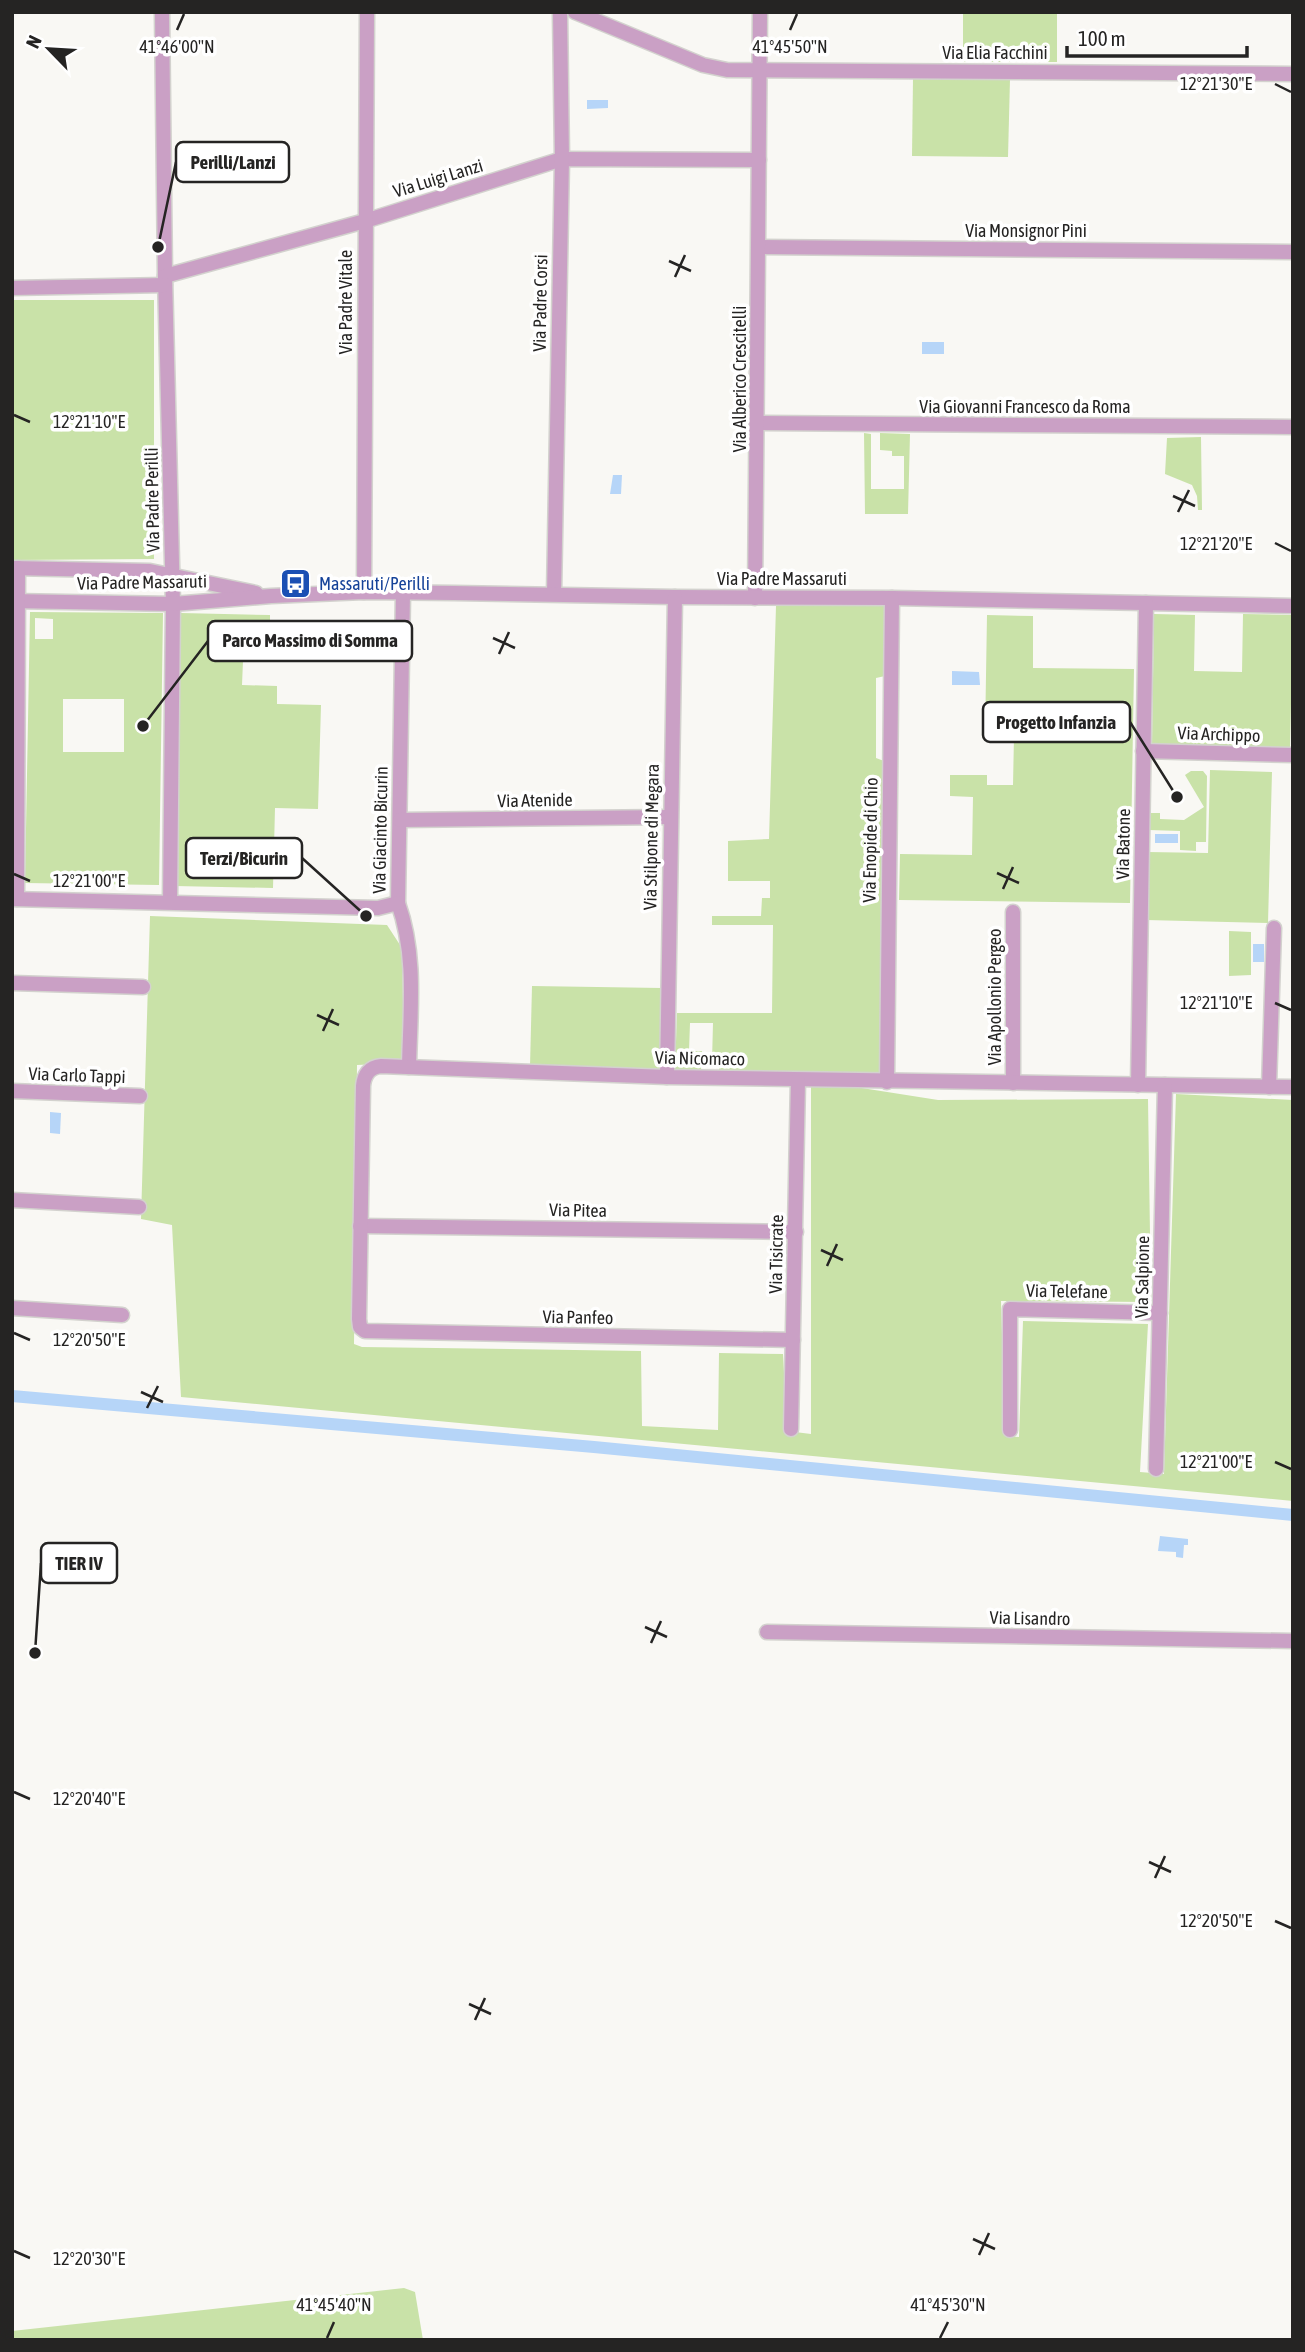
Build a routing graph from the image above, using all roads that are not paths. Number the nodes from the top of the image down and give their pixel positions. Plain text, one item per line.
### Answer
1 (162, 12) edge
2 (367, 12) edge
3 (560, 12) edge
4 (575, 12) edge
5 (760, 12) edge
6 (759, 70) junction
7 (1293, 74) edge
8 (562, 159) junction
9 (759, 160) junction
10 (365, 221) junction
11 (759, 247) junction
12 (1293, 252) edge
13 (165, 281) junction
14 (12, 288) edge
15 (758, 423) junction
16 (1293, 428) edge
17 (15, 568) edge
18 (173, 574) junction
19 (364, 593) junction
20 (403, 593) junction
21 (554, 594) junction
22 (271, 596) junction
23 (675, 597) junction
24 (755, 597) junction
25 (892, 597) junction
26 (15, 601) edge
27 (1146, 603) junction
28 (173, 604) junction
29 (1293, 606) edge
30 (1143, 751) junction
31 (1293, 755) edge
32 (670, 817) junction
33 (400, 820) junction
34 (15, 899) edge
35 (170, 902) junction
36 (398, 903) junction
37 (1013, 912) dead end
38 (1274, 928) dead end
39 (12, 983) edge
40 (143, 987) dead end
41 (409, 1067) junction
42 (667, 1077) junction
43 (798, 1080) junction
44 (887, 1082) junction
45 (1013, 1083) junction
46 (1138, 1085) junction
47 (1165, 1085) junction
48 (1269, 1087) junction
49 (1293, 1087) edge
50 (12, 1091) edge
51 (140, 1096) dead end
52 (12, 1200) edge
53 (139, 1207) dead end
54 (360, 1226) junction
55 (796, 1231) junction
56 (12, 1308) edge
57 (1160, 1313) junction
58 (122, 1315) dead end
59 (362, 1329) joint
60 (793, 1340) junction
61 (791, 1430) dead end
62 (1010, 1430) dead end
63 (1156, 1469) dead end
64 (767, 1632) dead end
65 (1293, 1642) edge

1 - 13 street, Via Padre Perilli
2 - 10 street, Via Padre Vitale
3 - 8 street, Via Padre Corsi
4 - 6 street, Via Elia Facchini
5 - 6 street
6 - 7 street, Via Elia Facchini
6 - 9 street, Via Alberico Crescitelli
8 - 9 street, Via Luigi Lanzi
8 - 10 street, Via Luigi Lanzi
8 - 21 street, Via Padre Corsi
9 - 11 street, Via Alberico Crescitelli
10 - 13 street, Via Luigi Lanzi
10 - 19 street, Via Padre Vitale
11 - 12 street, Via Monsignor Pini
11 - 15 street, Via Alberico Crescitelli
13 - 14 street, Via Luigi Lanzi
13 - 18 street, Via Padre Perilli
15 - 16 street, Via Giovanni Francesco da Roma
15 - 24 street, Via Alberico Crescitelli
17 - 18 street, Via Padre Massaruti
17 - 26 street
18 - 22 street, Via Padre Massaruti
18 - 28 street, Via Padre Perilli
19 - 20 street, Via Padre Massaruti
19 - 22 street, Via Padre Massaruti
20 - 21 street, Via Padre Massaruti
20 - 33 street, Via Giacinto Bicurin
21 - 23 street, Via Padre Massaruti
22 - 28 street, Via Padre Massaruti
23 - 24 street, Via Padre Massaruti
23 - 32 street, Via Stilpone di Megara
24 - 25 street, Via Padre Massaruti
25 - 27 street, Via Padre Massaruti
25 - 44 street, Via Enopide di Chio
26 - 28 street, Via Padre Massaruti
26 - 34 street
27 - 29 street, Via Padre Massaruti
27 - 30 street, Via Batone
28 - 35 street, Via Padre Perilli
30 - 31 street, Via Archippo
30 - 46 street, Via Batone
32 - 33 street, Via Atenide
32 - 42 street, Via Stilpone di Megara
33 - 36 street, Via Giacinto Bicurin
34 - 35 street
35 - 36 street
36 - 41 street, Via Giacinto Bicurin
37 - 45 street, Via Apollonio Pergeo
38 - 48 street
39 - 40 street
41 - 42 street, Via Nicomaco
41 - 54 street, Via Nicomaco
42 - 43 street, Via Nicomaco
43 - 44 street, Via Nicomaco
43 - 55 street, Via Tisicrate
44 - 45 street, Via Nicomaco
45 - 46 street, Via Nicomaco
46 - 47 street, Via Nicomaco
47 - 48 street, Via Nicomaco
47 - 57 street, Via Salpione
48 - 49 street, Via Nicomaco
50 - 51 street, Via Carlo Tappi
52 - 53 street
54 - 55 street, Via Pitea
54 - 59 street, Via Nicomaco
55 - 60 street, Via Tisicrate
56 - 58 street
57 - 62 street, Via Telefane
57 - 63 street, Via Salpione
59 - 60 street, Via Panfeo
60 - 61 street, Via Tisicrate
64 - 65 street, Via Lisandro

